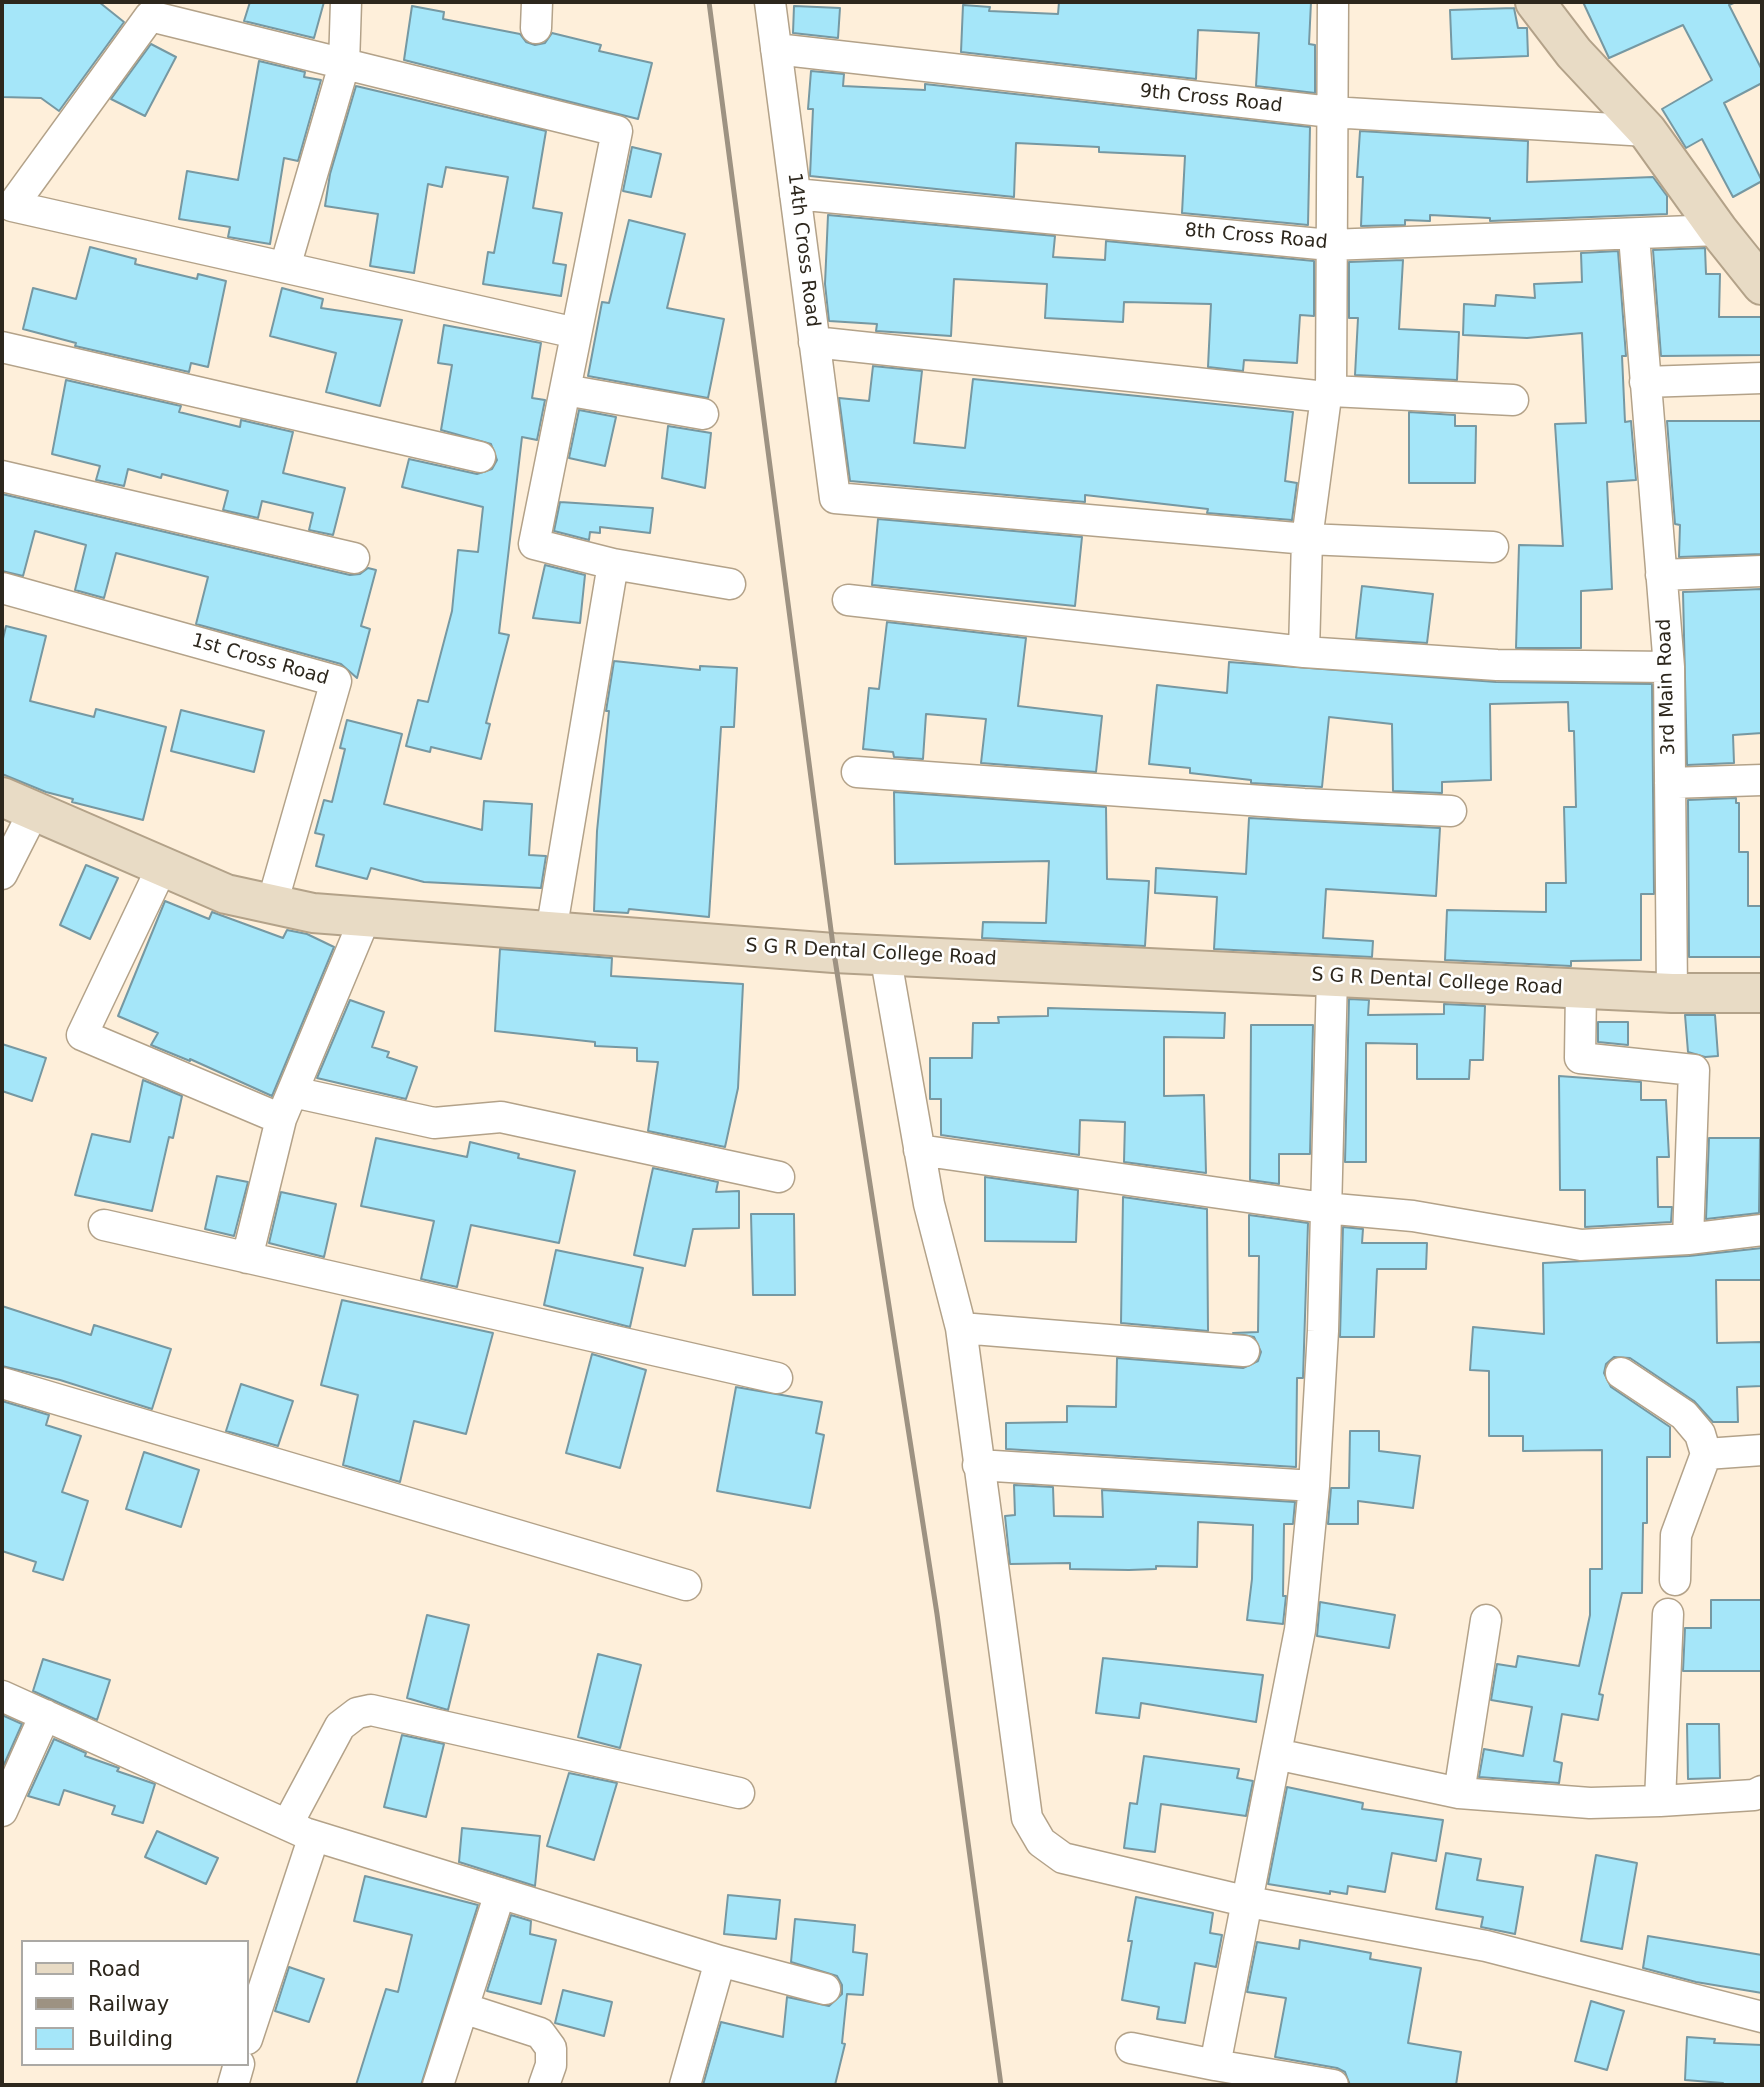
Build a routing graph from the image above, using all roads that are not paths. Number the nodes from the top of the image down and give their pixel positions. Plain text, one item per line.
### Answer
1 (346, 2) edge
2 (770, 2) edge
3 (1333, 2) edge
4 (1535, 2) edge
5 (776, 49) junction
6 (344, 65) junction
7 (1331, 112) junction
8 (1647, 131) junction
9 (795, 194) junction
10 (7, 214) edge
11 (1718, 230) junction
12 (1634, 236) junction
13 (1330, 245) junction
14 (285, 267) junction
15 (1762, 285) edge
16 (576, 333) junction
17 (814, 342) junction
18 (2, 347) edge
19 (1762, 378) edge
20 (1646, 382) junction
21 (565, 390) junction
22 (1328, 394) junction
23 (1513, 400) dead end
24 (703, 414) dead end
25 (480, 457) dead end
26 (2, 476) edge
27 (1307, 539) junction
28 (1493, 547) dead end
29 (354, 558) dead end
30 (613, 564) junction
31 (1762, 571) edge
32 (1661, 575) junction
33 (730, 584) dead end
34 (2, 587) edge
35 (848, 600) dead end
36 (1304, 652) junction
37 (1669, 667) junction
38 (857, 772) dead end
39 (1762, 780) edge
40 (1670, 783) junction
41 (18, 804) edge
42 (1451, 811) dead end
43 (163, 865) junction
44 (2, 874) edge
45 (272, 904) junction
46 (365, 918) junction
47 (551, 932) junction
48 (885, 954) junction
49 (1332, 976) junction
50 (1581, 989) junction
51 (1672, 993) junction
52 (1762, 993) edge
53 (293, 1092) junction
54 (281, 1119) junction
55 (919, 1150) junction
56 (779, 1177) dead end
57 (1324, 1208) junction
58 (104, 1225) dead end
59 (1762, 1230) edge
60 (1688, 1239) junction
61 (247, 1258) junction
62 (961, 1328) junction
63 (1244, 1351) dead end
64 (1621, 1373) dead end
65 (777, 1378) dead end
66 (2, 1383) edge
67 (1762, 1450) edge
68 (1706, 1454) junction
69 (978, 1465) junction
70 (1314, 1486) junction
71 (1675, 1580) dead end
72 (686, 1584) dead end
73 (1668, 1614) dead end
74 (1486, 1620) dead end
75 (2, 1696) edge
76 (45, 1715) junction
77 (1276, 1754) junction
78 (1762, 1791) edge
79 (738, 1793) dead end
80 (1459, 1793) junction
81 (1660, 1801) junction
82 (2, 1811) edge
83 (287, 1825) junction
84 (314, 1836) junction
85 (500, 1893) junction
86 (1249, 1902) junction
87 (720, 1961) junction
88 (825, 1989) dead end
89 (463, 2008) junction
90 (1762, 2017) edge
91 (248, 2036) edge
92 (1131, 2048) dead end
93 (1215, 2064) junction
94 (238, 2066) edge
95 (233, 2085) edge
96 (438, 2085) edge
97 (544, 2085) edge
98 (685, 2085) edge
99 (1333, 2085) edge

1 - 6 street
2 - 5 street, 14th Cross Road
3 - 7 street
4 - 8 street
5 - 7 street, 9th Cross Road
5 - 9 street, 14th Cross Road
6 - 10 street
6 - 14 street
6 - 16 street
7 - 8 street, 9th Cross Road
7 - 13 street
8 - 11 street
9 - 13 street, 8th Cross Road
9 - 17 street, 14th Cross Road
10 - 14 street
11 - 12 street, 8th Cross Road
11 - 15 street
12 - 13 street, 8th Cross Road
12 - 20 street, 3rd Main Road
13 - 22 street
14 - 16 street
16 - 21 street
17 - 22 street
17 - 27 street, 14th Cross Road
18 - 25 street
19 - 20 street
20 - 32 street, 3rd Main Road
21 - 24 street
21 - 30 street
22 - 23 street
22 - 27 street
26 - 29 street
27 - 28 street
27 - 36 street
30 - 33 street
30 - 47 street
31 - 32 street
32 - 37 street, 3rd Main Road
34 - 45 street, 1st Cross Road
35 - 36 street
36 - 37 street
37 - 40 street, 3rd Main Road
38 - 42 street
39 - 40 street
40 - 51 street, 3rd Main Road
41 - 43 street, S G R Dental College Road
41 - 44 street
43 - 45 street, S G R Dental College Road
43 - 54 street
45 - 46 street, S G R Dental College Road
46 - 47 street, S G R Dental College Road
46 - 53 street
47 - 48 street, S G R Dental College Road
48 - 49 street, S G R Dental College Road
48 - 55 street
49 - 50 street, S G R Dental College Road
49 - 57 street
50 - 51 street, S G R Dental College Road
50 - 60 street
51 - 52 street, S G R Dental College Road
53 - 54 street
53 - 56 street
54 - 61 street
55 - 57 street
55 - 62 street
57 - 60 street
57 - 70 street
58 - 61 street
59 - 60 street
61 - 65 street
62 - 63 street
62 - 69 street
64 - 68 street
66 - 72 street
67 - 68 street
68 - 71 street
69 - 70 street
69 - 86 street
70 - 77 street
73 - 81 street
74 - 80 street
75 - 76 street
76 - 82 street
76 - 83 street
77 - 80 street
77 - 86 street
78 - 81 street
79 - 83 street
80 - 81 street
83 - 84 street
84 - 85 street
84 - 91 street
85 - 87 street
85 - 89 street
86 - 90 street
86 - 93 street
87 - 88 street
87 - 98 street
89 - 96 street
89 - 97 street
92 - 93 street
93 - 99 street
94 - 95 street

